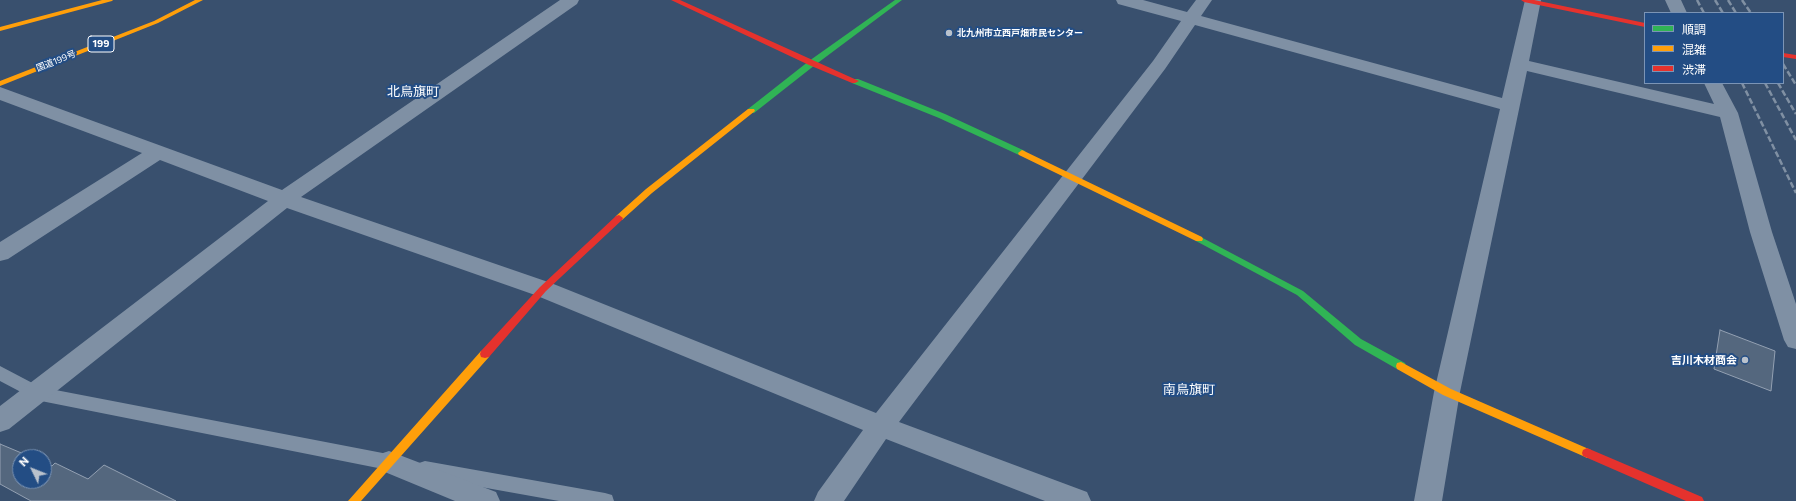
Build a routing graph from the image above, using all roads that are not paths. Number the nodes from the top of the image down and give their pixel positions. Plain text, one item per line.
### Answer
1 (110, 0) edge
2 (200, 0) edge
3 (571, 0) edge
4 (674, 0) edge
5 (900, 0) edge
6 (1124, 0) edge
7 (1204, 0) edge
8 (1673, 0) edge
9 (1530, 1) edge
10 (1679, 12) edge
11 (1191, 18) junction
12 (1644, 25) edge
13 (0, 29) edge
14 (1784, 55) edge
15 (1796, 58) edge
16 (812, 63) junction
17 (1520, 64) junction
18 (0, 84) edge
19 (1714, 84) edge
20 (0, 92) edge
21 (1510, 106) junction
22 (1728, 113) junction
23 (158, 152) junction
24 (1074, 176) junction
25 (284, 199) junction
26 (0, 253) edge
27 (543, 289) junction
28 (1796, 340) edge
29 (0, 373) edge
30 (1447, 392) junction
31 (36, 393) junction
32 (0, 421) edge
33 (881, 426) junction
34 (388, 462) junction
35 (354, 501) edge
36 (486, 501) edge
37 (605, 501) edge
38 (828, 501) edge
39 (1077, 501) edge
40 (1428, 501) edge
41 (1698, 501) edge

1 - 13 main road
2 - 18 main road, 国道199号 / 199
3 - 25 street
4 - 16 main road
5 - 16 main road
6 - 11 street
7 - 11 street
8 - 10 street
9 - 12 main road
9 - 17 street
11 - 21 street
11 - 24 street
14 - 15 main road
16 - 24 main road
16 - 27 main road
17 - 21 street
17 - 22 street
19 - 22 street
20 - 23 street
21 - 30 street
22 - 28 street
23 - 25 street
23 - 26 street
24 - 30 main road
24 - 33 street
25 - 27 street
25 - 31 street
27 - 33 street
27 - 34 main road
29 - 31 lane
30 - 40 street
30 - 41 main road
31 - 32 street
31 - 34 lane
33 - 38 street
33 - 39 street
34 - 35 main road
34 - 36 street
34 - 37 lane

